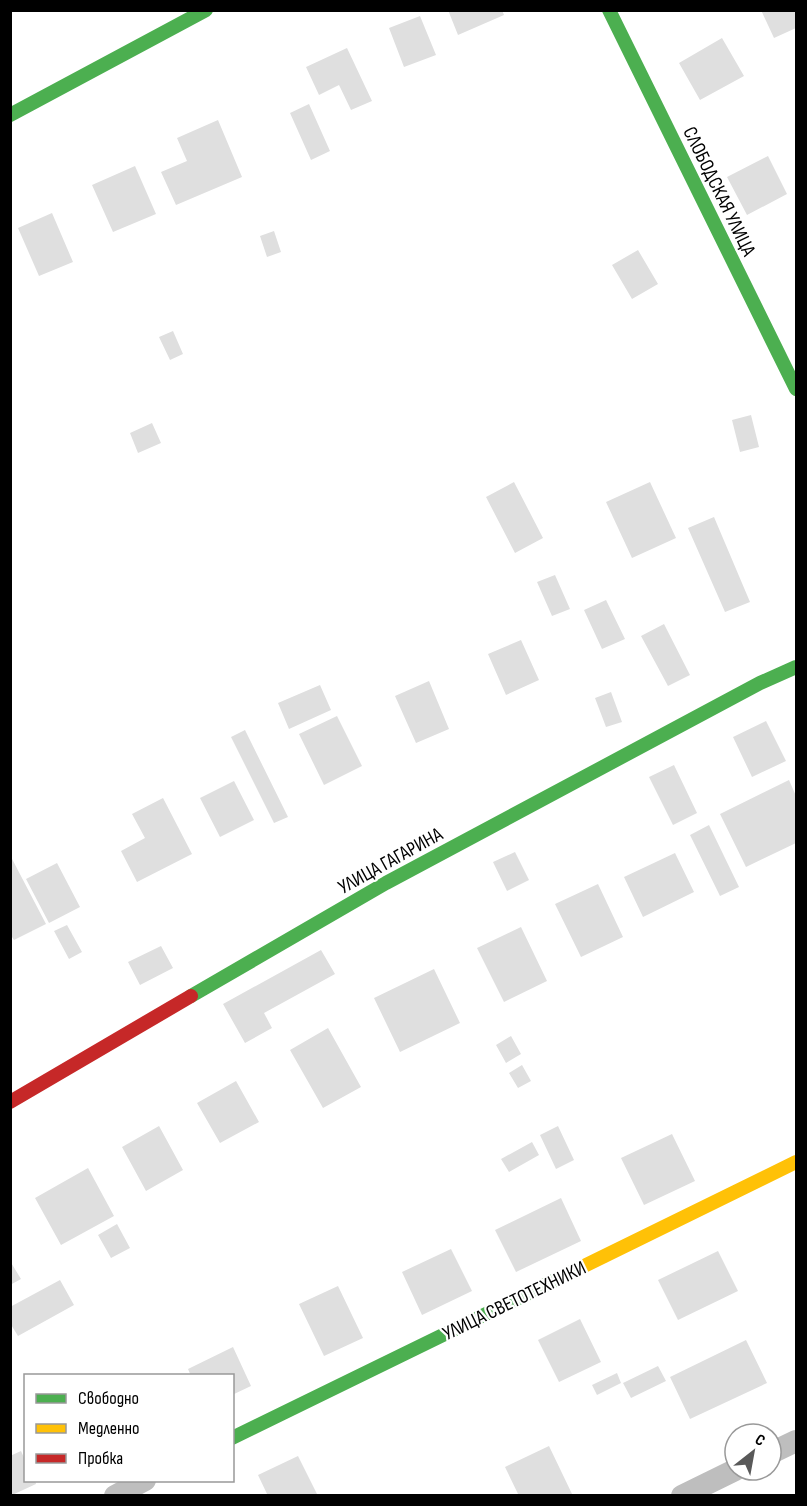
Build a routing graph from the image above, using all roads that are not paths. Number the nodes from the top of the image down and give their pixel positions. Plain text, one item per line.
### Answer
1 (206, 10) edge
2 (609, 10) edge
3 (10, 116) edge
4 (796, 389) edge
5 (796, 667) edge
6 (10, 1102) edge
7 (796, 1162) edge
8 (234, 1437) edge
9 (723, 1476) edge
10 (141, 1482) edge
11 (115, 1496) edge
12 (682, 1496) edge

1 - 3 street
2 - 4 street, СЛОБОДСКАЯ УЛИЦА
5 - 6 street, УЛИЦА ГАГАРИНА
7 - 8 street, УЛИЦА СВЕТОТЕХНИКИ
9 - 12 street
10 - 11 street

